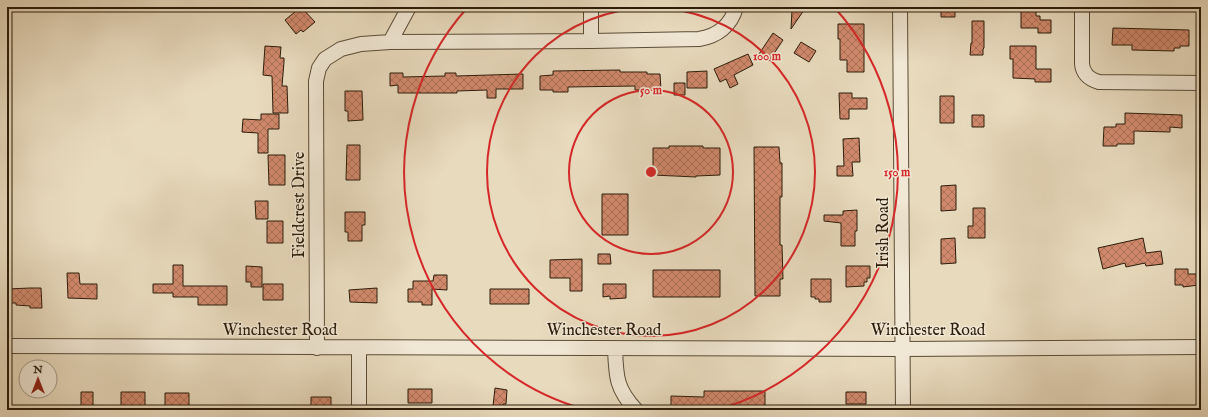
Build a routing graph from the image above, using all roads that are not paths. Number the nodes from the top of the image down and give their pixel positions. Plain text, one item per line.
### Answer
1 (409, 7) edge
2 (591, 7) edge
3 (736, 7) edge
4 (900, 7) edge
5 (1082, 7) edge
6 (591, 41) junction
7 (390, 42) junction
8 (1201, 83) edge
9 (7, 346) edge
10 (1201, 347) edge
11 (317, 348) junction
12 (359, 348) junction
13 (615, 348) junction
14 (902, 349) junction
15 (359, 410) edge
16 (636, 410) edge
17 (903, 410) edge

1 - 7 street
2 - 6 street
3 - 6 street
4 - 14 street, Irish Road
5 - 8 street
6 - 7 street
7 - 11 street, Fieldcrest Drive
9 - 11 street, Winchester Road
10 - 14 street, Winchester Road
11 - 12 street, Winchester Road
12 - 13 street, Winchester Road
12 - 15 street
13 - 14 street, Winchester Road
13 - 16 street
14 - 17 street, Irish Road

